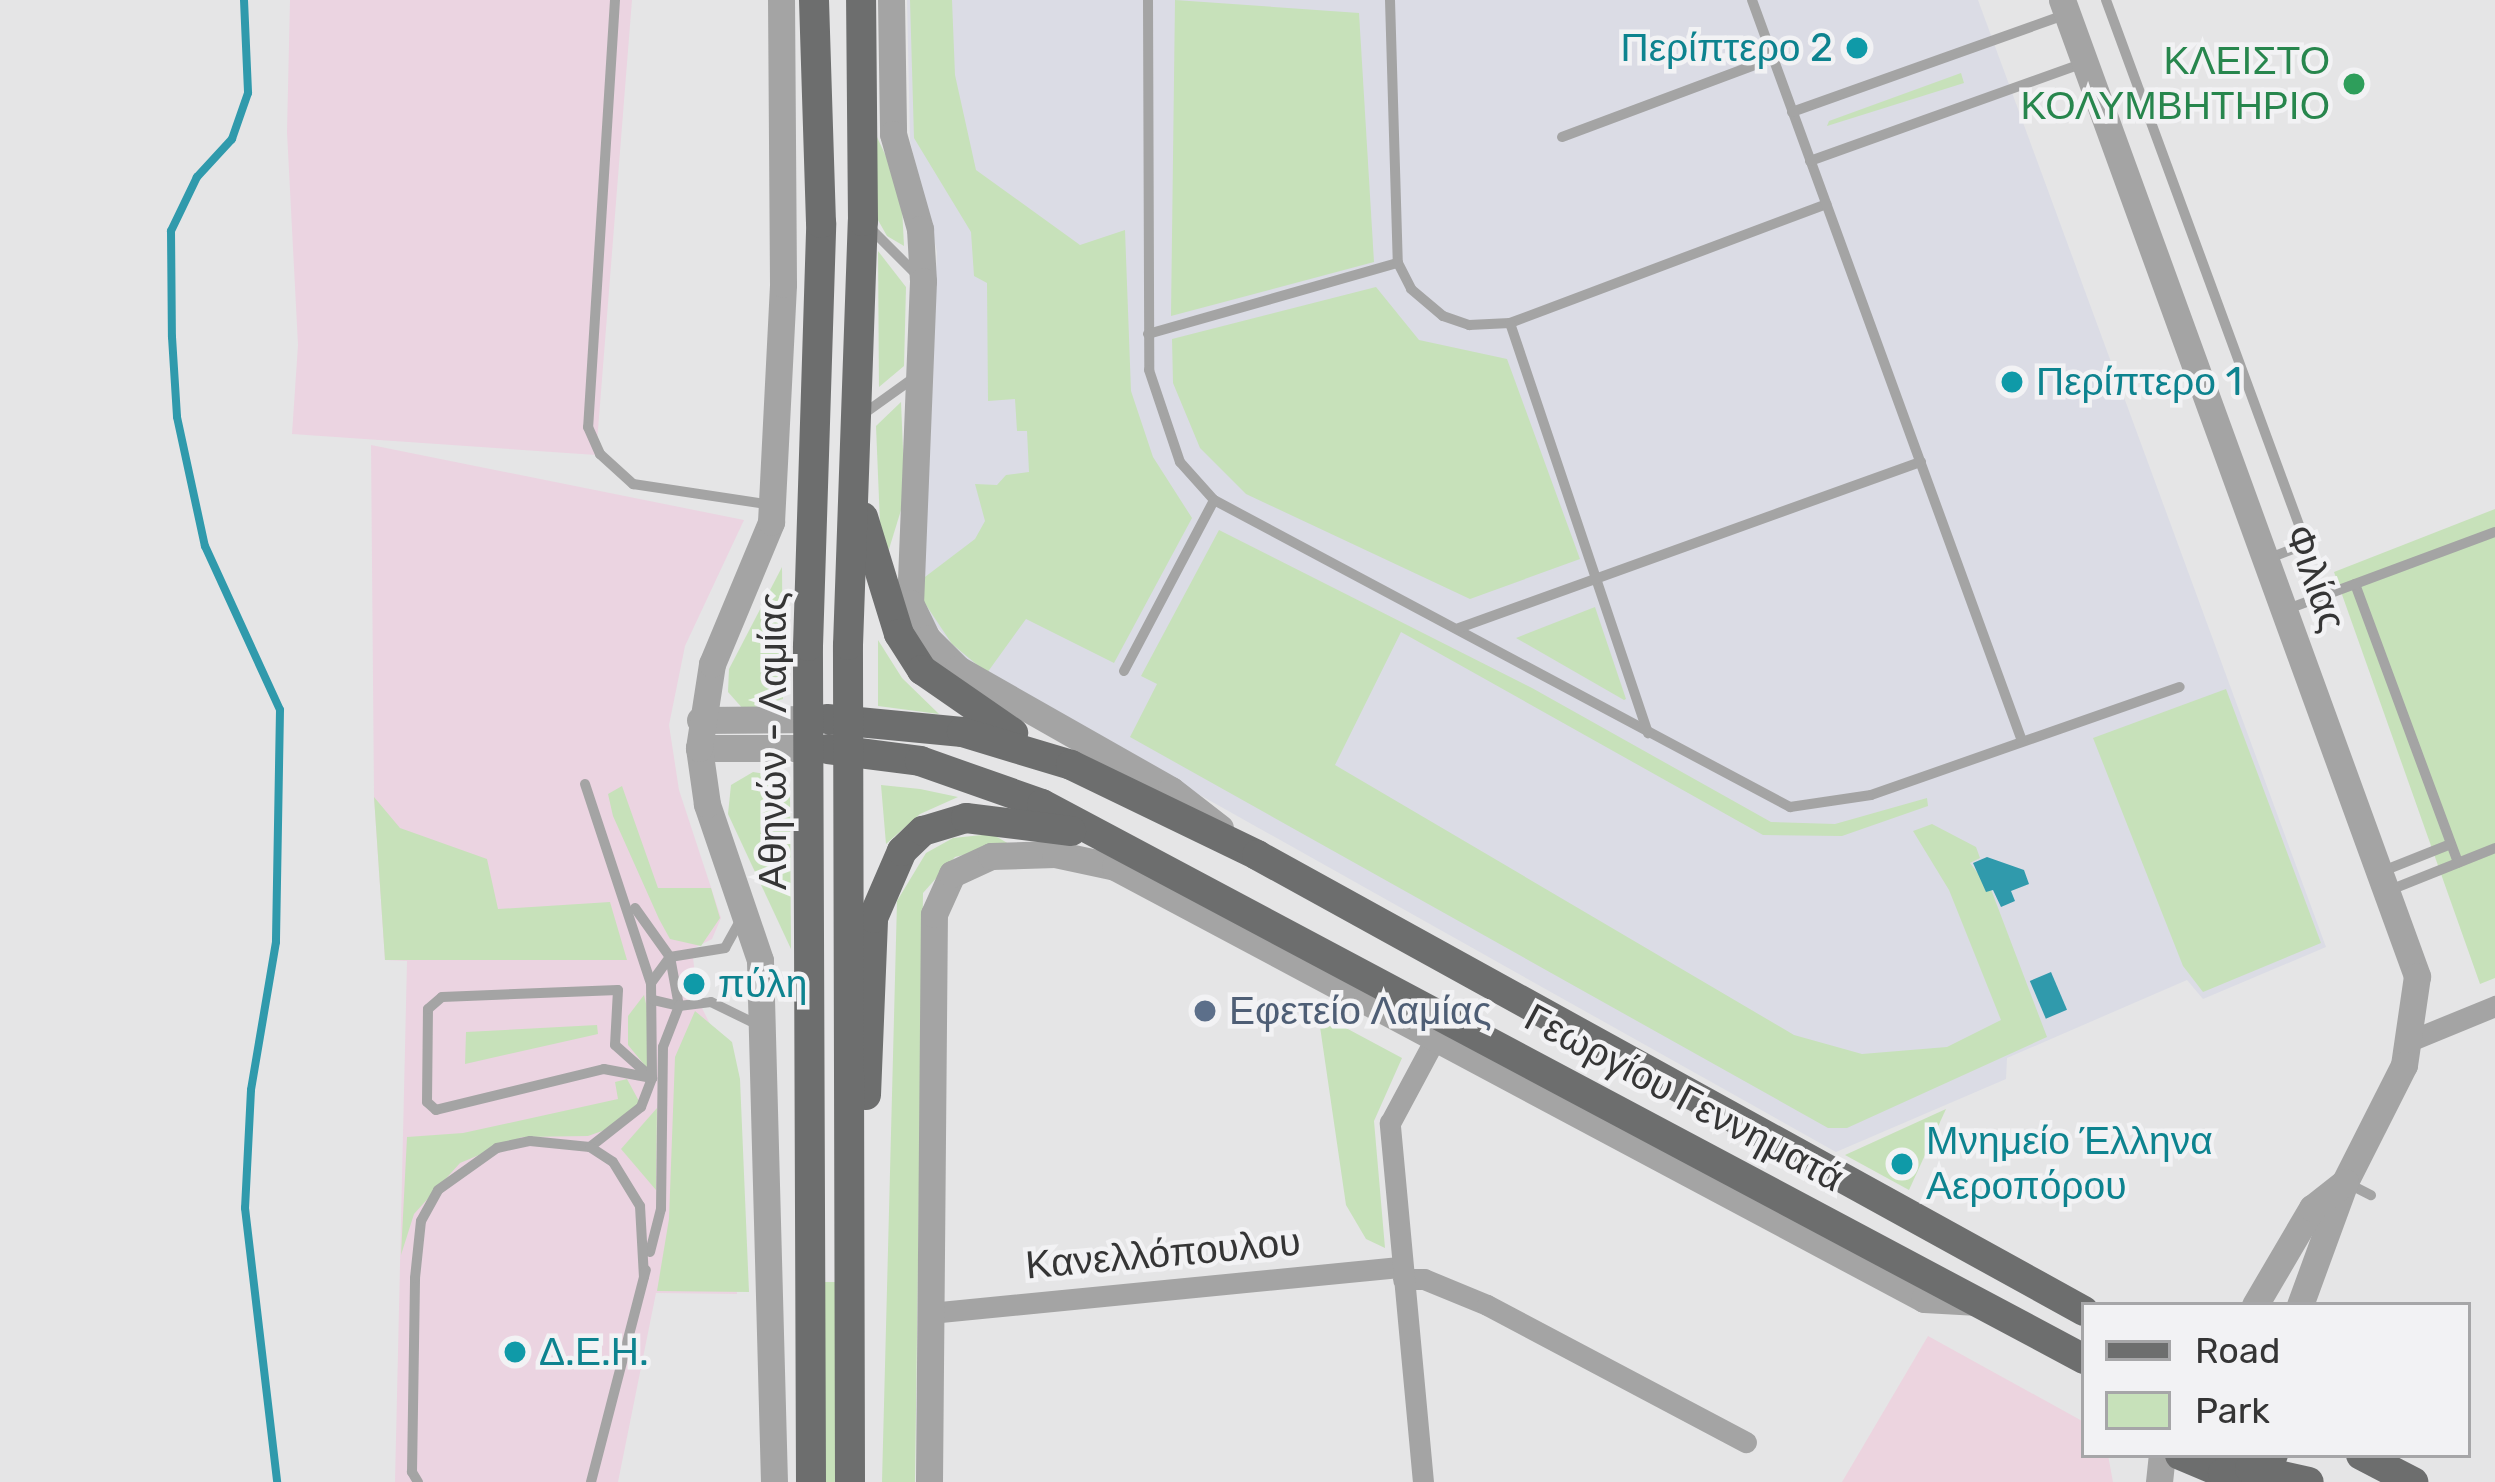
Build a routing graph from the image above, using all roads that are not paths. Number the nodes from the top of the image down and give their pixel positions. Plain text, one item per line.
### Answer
1 (615, 0) edge
2 (781, 0) edge
3 (814, 0) edge
4 (861, 0) edge
5 (891, 0) edge
6 (1148, 0) edge
7 (1387, 0) edge
8 (1751, 0) edge
9 (2106, 0) edge
10 (2065, 7) edge
11 (1773, 58) junction
12 (2085, 63) junction
13 (1792, 112) junction
14 (1562, 137) dead end
15 (1810, 161) junction
16 (1826, 205) junction
17 (863, 221) junction
18 (1398, 263) junction
19 (922, 281) junction
20 (1510, 323) junction
21 (1148, 334) junction
22 (921, 372) junction
23 (854, 421) junction
24 (1922, 462) junction
25 (853, 473) junction
26 (1214, 500) junction
27 (772, 505) junction
28 (2495, 532) edge
29 (2266, 559) junction
30 (1599, 578) junction
31 (2355, 584) junction
32 (2285, 610) junction
33 (1459, 628) junction
34 (1124, 671) dead end
35 (2180, 687) dead end
36 (1648, 733) junction
37 (700, 734) junction
38 (809, 734) junction
39 (848, 735) junction
40 (2022, 741) junction
41 (1071, 765) junction
42 (585, 784) dead end
43 (2451, 844) junction
44 (1129, 848) junction
45 (2495, 848) edge
46 (1257, 856) junction
47 (2458, 863) junction
48 (2386, 880) junction
49 (626, 896) junction
50 (743, 898) junction
51 (670, 958) junction
52 (651, 983) junction
53 (654, 1000) junction
54 (679, 1006) junction
55 (2495, 1006) edge
56 (761, 1027) junction
57 (1435, 1039) junction
58 (2412, 1040) junction
59 (652, 1078) junction
60 (590, 1147) junction
61 (2345, 1182) junction
62 (2371, 1195) dead end
63 (845, 1232) junction
64 (1402, 1273) junction
65 (644, 1277) junction
66 (2257, 1302) edge
67 (2301, 1302) edge
68 (1988, 1303) junction
69 (847, 1309) junction
70 (2081, 1309) edge
71 (930, 1312) junction
72 (2081, 1357) edge
73 (1746, 1442) dead end
74 (2193, 1458) edge
75 (2367, 1458) edge
76 (2245, 1470) edge
77 (418, 1482) edge
78 (591, 1482) edge
79 (774, 1482) edge
80 (811, 1482) edge
81 (850, 1482) edge
82 (872, 1482) edge
83 (929, 1482) edge
84 (1423, 1482) edge
85 (2309, 1482) edge
86 (2413, 1482) edge

1 - 27 lane
2 - 27 street
3 - 38 main road, Αθηνών - Λαμίας
4 - 17 main road, Αθηνών - Λαμίας
5 - 19 street
6 - 21 lane
7 - 18 lane
8 - 11 lane
9 - 29 lane
10 - 12 street, Φιλίας
10 - 13 lane
11 - 13 lane
11 - 14 lane
12 - 15 lane
12 - 29 street, Φιλίας
13 - 15 lane
15 - 16 lane
16 - 20 lane
16 - 24 lane
17 - 19 lane
17 - 23 main road, Αθηνών - Λαμίας
18 - 20 lane
18 - 21 lane
19 - 22 street
20 - 30 lane
21 - 26 lane
22 - 23 lane
22 - 46 street
23 - 25 main road, Αθηνών - Λαμίας
24 - 30 lane
24 - 40 lane
25 - 39 main road, Αθηνών - Λαμίας
25 - 41 main road
26 - 33 lane
26 - 34 lane
27 - 37 street
28 - 31 lane
29 - 32 street, Φιλίας
30 - 33 lane
30 - 36 lane
31 - 32 lane
31 - 43 lane
32 - 48 street, Φιλίας
33 - 36 lane
35 - 40 lane
36 - 40 lane
37 - 38 street
37 - 50 street
38 - 39 main road
38 - 80 main road, Αθηνών - Λαμίας
39 - 41 main road, Γεωργίου Γεννηματά
39 - 44 main road, Γεωργίου Γεννηματά
39 - 63 main road, Αθηνών - Λαμίας
41 - 46 main road, Γεωργίου Γεννηματά
42 - 49 lane
43 - 47 lane
43 - 48 lane
44 - 63 main road
44 - 68 main road, Γεωργίου Γεννηματά
45 - 47 lane
46 - 70 main road, Γεωργίου Γεννηματά
47 - 48 lane
48 - 58 street, Φιλίας
49 - 51 lane
49 - 52 lane
50 - 51 lane
50 - 56 street
51 - 52 lane
51 - 54 lane
52 - 53 lane
53 - 54 lane
53 - 59 lane
54 - 56 lane
54 - 65 lane
55 - 58 street
56 - 79 street
57 - 64 street
57 - 68 street
57 - 71 street
58 - 61 street, Φιλίας
59 - 59 lane
59 - 60 lane
60 - 65 lane
60 - 77 lane
61 - 62 lane
61 - 66 street, Φιλίας
61 - 67 street, Φιλίας
63 - 69 main road, Αθηνών - Λαμίας
64 - 71 street, Κανελλόπουλου
64 - 73 street, Κανελλόπουλου
64 - 84 street
65 - 78 lane
68 - 72 main road, Γεωργίου Γεννηματά
69 - 81 main road, Αθηνών - Λαμίας
69 - 82 main road
71 - 83 street
74 - 76 main road
75 - 86 main road
76 - 85 main road

